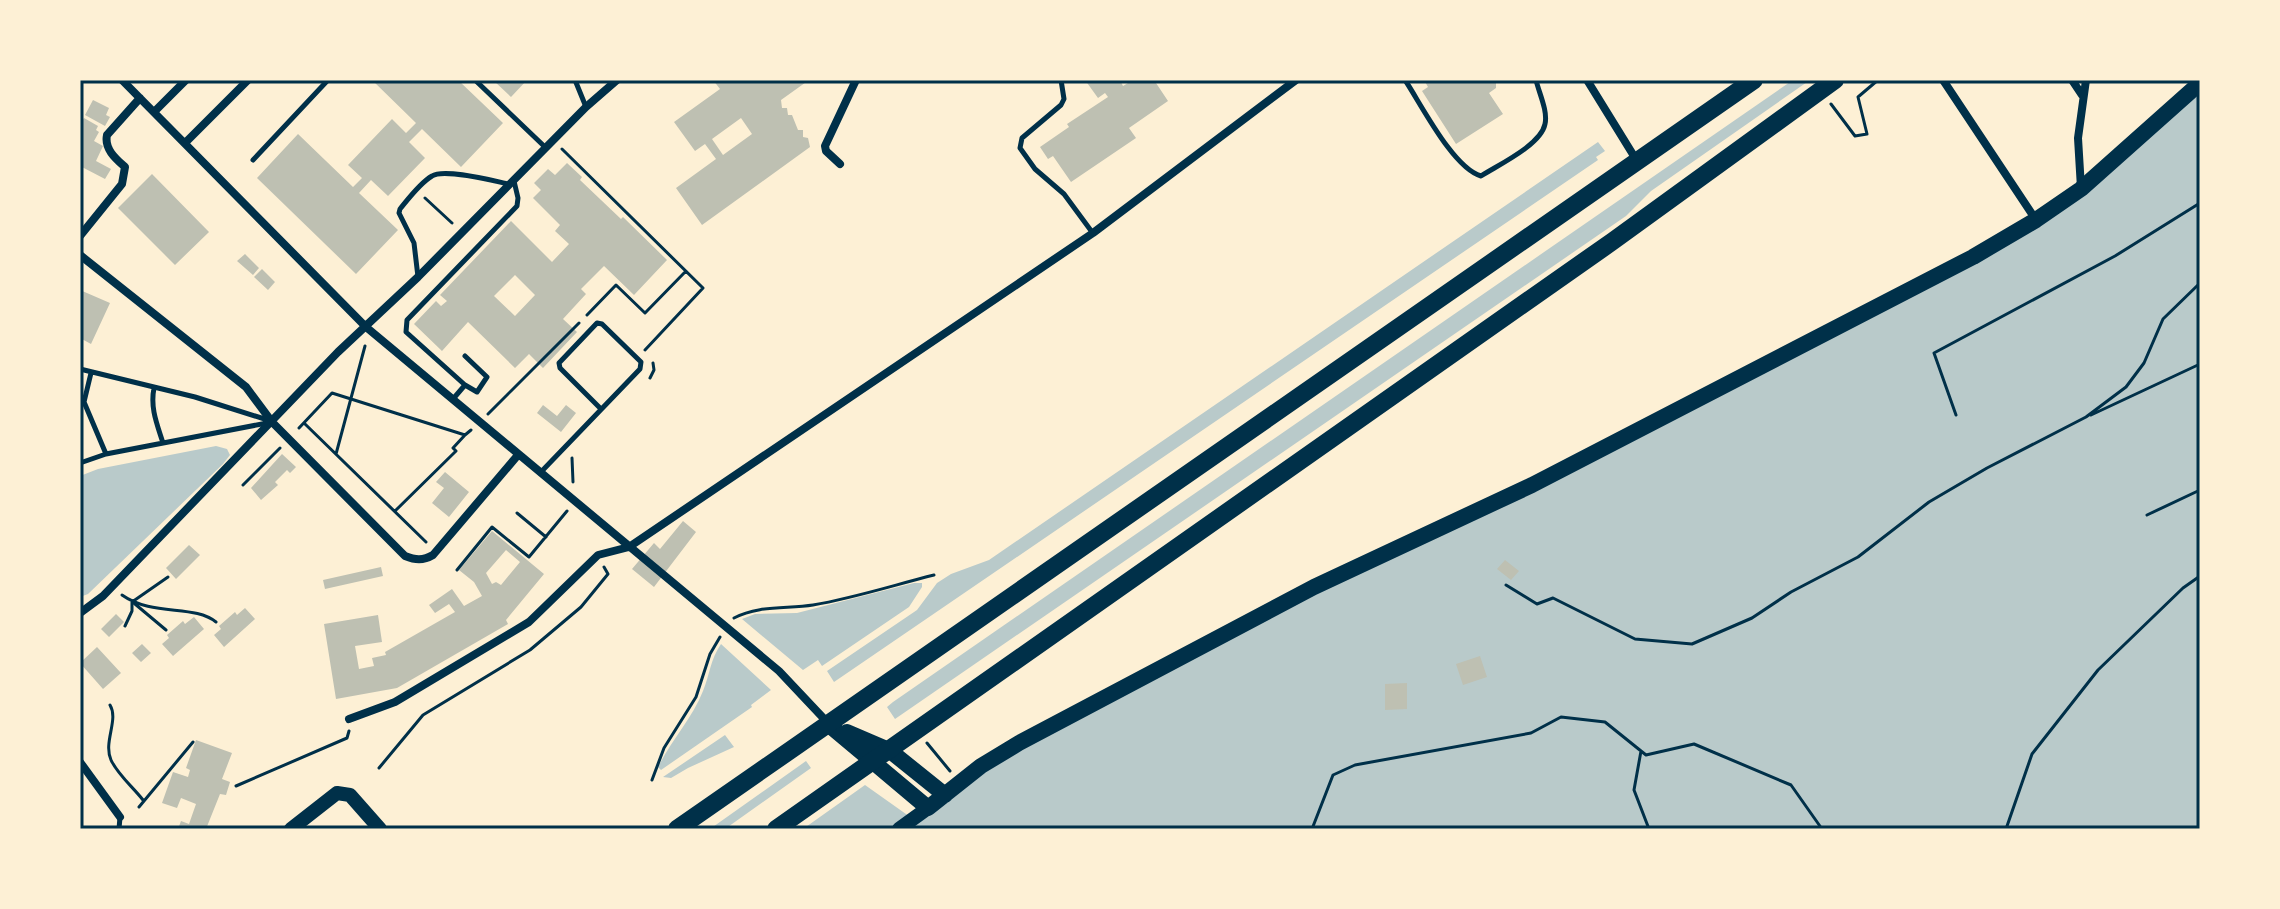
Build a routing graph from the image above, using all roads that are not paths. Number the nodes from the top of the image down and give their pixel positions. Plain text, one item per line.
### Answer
1 (122, 80) edge
2 (186, 80) edge
3 (248, 80) edge
4 (328, 80) edge
5 (475, 80) edge
6 (575, 80) edge
7 (617, 80) edge
8 (856, 80) edge
9 (1061, 80) edge
10 (1296, 80) edge
11 (1405, 80) edge
12 (1536, 80) edge
13 (1587, 80) edge
14 (1754, 80) edge
15 (1835, 80) edge
16 (1943, 80) edge
17 (2072, 80) edge
18 (2086, 80) edge
19 (2200, 83) edge
20 (2082, 95) junction
21 (140, 98) junction
22 (586, 107) junction
23 (154, 112) junction
24 (185, 143) junction
25 (546, 148) junction
26 (253, 160) dead end
27 (1637, 162) junction
28 (840, 164) dead end
29 (512, 182) junction
30 (2081, 189) junction
31 (2036, 220) junction
32 (1093, 233) junction
33 (80, 236) edge
34 (80, 255) edge
35 (418, 277) junction
36 (367, 329) junction
37 (465, 356) dead end
38 (80, 369) edge
39 (91, 373) junction
40 (465, 385) junction
41 (154, 388) junction
42 (453, 399) junction
43 (601, 409) junction
44 (272, 422) junction
45 (163, 443) junction
46 (106, 454) junction
47 (518, 455) junction
48 (80, 463) edge
49 (540, 473) junction
50 (629, 547) junction
51 (80, 613) edge
52 (349, 719) road end
53 (828, 724) junction
54 (881, 755) junction
55 (80, 762) edge
56 (945, 795) junction
57 (928, 808) junction
58 (120, 817) joint
59 (119, 829) edge
60 (291, 829) edge
61 (380, 829) edge
62 (677, 829) edge
63 (776, 829) edge
64 (899, 829) edge

1 - 21 street
2 - 23 street
3 - 24 street
4 - 26 lane
5 - 25 lane
6 - 22 lane
7 - 22 street
8 - 28 street
9 - 32 lane
10 - 32 street
11 - 12 lane
13 - 27 street
14 - 27 highway
15 - 54 highway
16 - 31 street
17 - 20 street
18 - 20 street
19 - 30 main road
20 - 30 street
21 - 23 street
21 - 33 street
22 - 25 street
23 - 24 street
24 - 36 street
25 - 29 street
27 - 53 highway
29 - 35 street
29 - 35 lane
29 - 40 lane
30 - 31 main road
31 - 56 main road
32 - 50 street
34 - 44 street
35 - 36 street
36 - 42 street
36 - 44 street
37 - 40 lane
38 - 39 lane
39 - 41 lane
39 - 46 lane
40 - 42 lane
41 - 44 lane
41 - 45 lane
42 - 47 street
43 - 43 lane
43 - 49 lane
44 - 45 lane
44 - 47 street
44 - 51 street
45 - 46 lane
46 - 48 lane
47 - 49 street
49 - 50 street
50 - 52 street
50 - 53 street
53 - 54 main road
53 - 62 highway
54 - 56 main road
54 - 57 main road
54 - 63 highway
55 - 58 street
56 - 57 main road
57 - 64 street
58 - 59 lane
60 - 61 street

